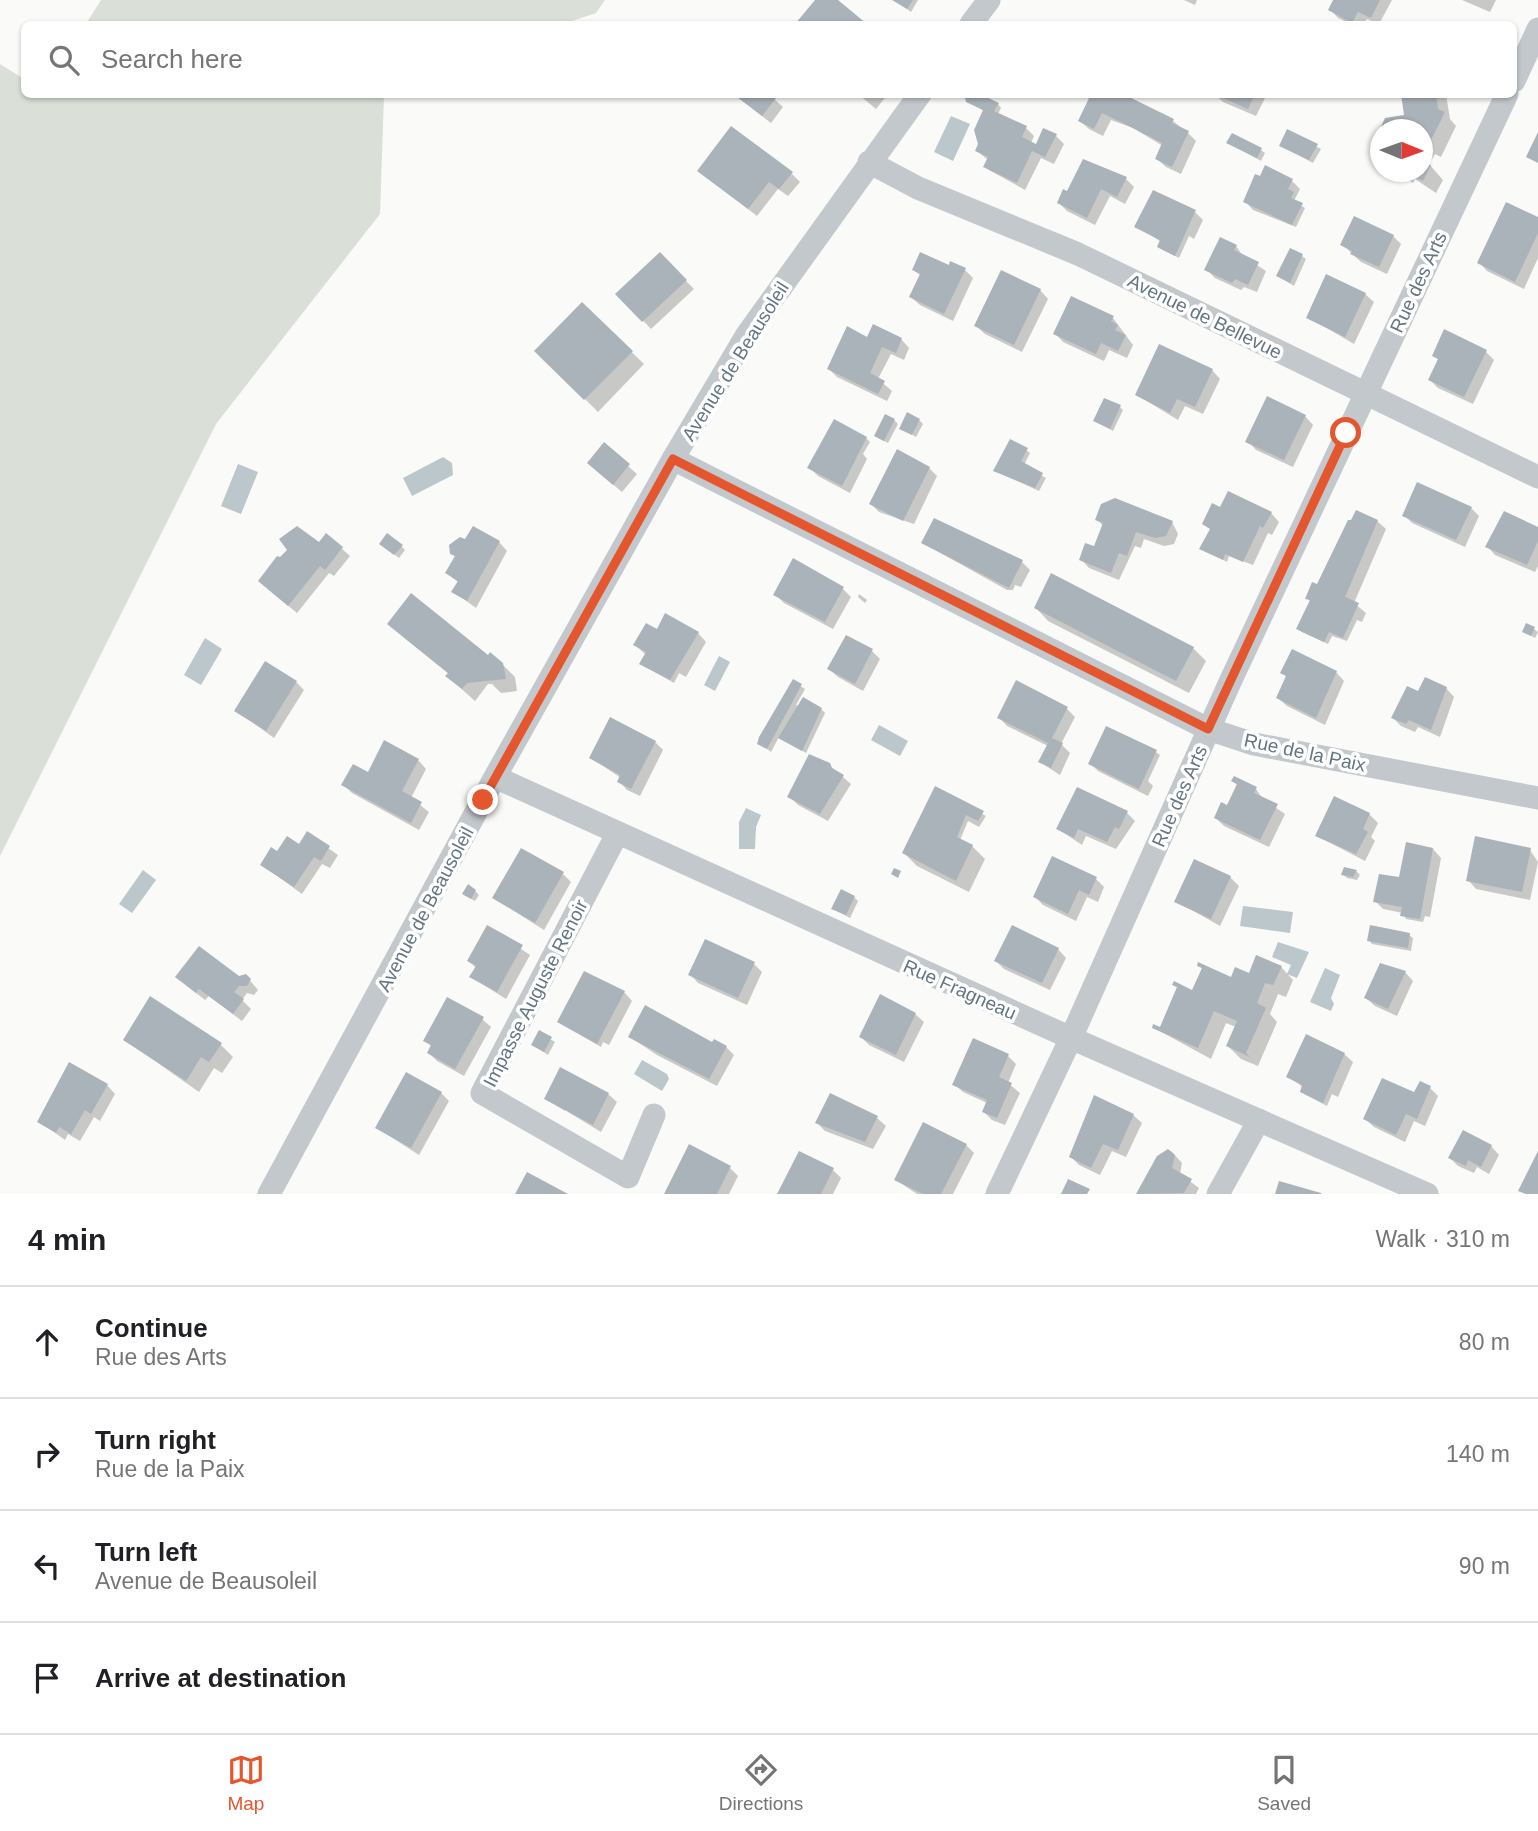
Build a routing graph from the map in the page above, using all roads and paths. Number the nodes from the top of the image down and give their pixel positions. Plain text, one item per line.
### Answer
1 (989, 0) edge
2 (973, 21) edge
3 (1538, 29) edge
4 (1517, 74) edge
5 (917, 98) edge
6 (1505, 98) edge
7 (869, 162) junction
8 (1365, 393) junction
9 (673, 459) junction
10 (1538, 477) edge
11 (1208, 729) junction
12 (495, 777) junction
13 (1538, 798) edge
14 (617, 834) junction
15 (1071, 1038) junction
16 (654, 1115) dead end
17 (1259, 1121) junction
18 (270, 1194) edge
19 (997, 1194) edge
20 (1218, 1194) edge
21 (1427, 1194) edge

1 - 2 street
3 - 4 street
5 - 7 street, Avenue de Beausoleil
6 - 8 street, Rue des Arts
7 - 8 street, Avenue de Bellevue
7 - 9 street, Avenue de Beausoleil
8 - 10 street, Avenue de Bellevue
8 - 11 street, Rue des Arts
9 - 11 street, Rue de la Paix
9 - 12 street, Avenue de Beausoleil
11 - 13 street, Rue de la Paix
11 - 15 street, Rue des Arts
12 - 14 street, Rue Fragneau
12 - 18 street, Avenue de Beausoleil
14 - 15 street, Rue Fragneau
14 - 16 street, Impasse Auguste Renoir
15 - 17 street, Rue Fragneau
15 - 19 street, Rue des Arts
17 - 20 street
17 - 21 street, Rue Fragneau

